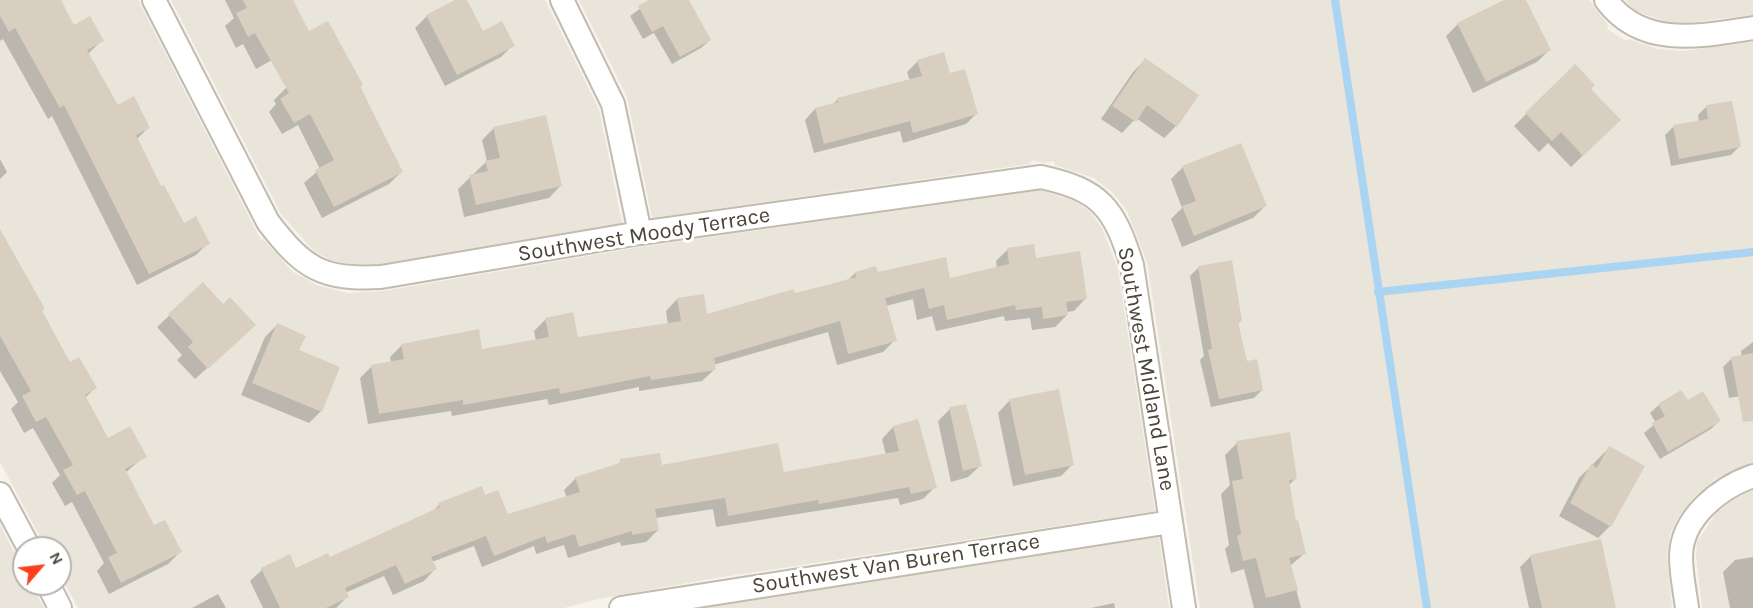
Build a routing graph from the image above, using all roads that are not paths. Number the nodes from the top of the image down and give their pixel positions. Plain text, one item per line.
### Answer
1 (154, 0) edge
2 (562, 0) edge
3 (1606, 0) edge
4 (1753, 28) edge
5 (1041, 177) joint
6 (640, 233) junction
7 (1753, 476) edge
8 (0, 494) edge
9 (1171, 522) junction
10 (22, 536) edge
11 (621, 608) edge
12 (1184, 608) edge
13 (1687, 608) edge

1 - 6 street, Southwest Moody Terrace
2 - 6 street
3 - 4 street
5 - 6 street, Southwest Moody Terrace
5 - 9 street, Southwest Midland Lane
7 - 13 street
8 - 10 street
9 - 11 street, Southwest Van Buren Terrace
9 - 12 street, Southwest Midland Lane

